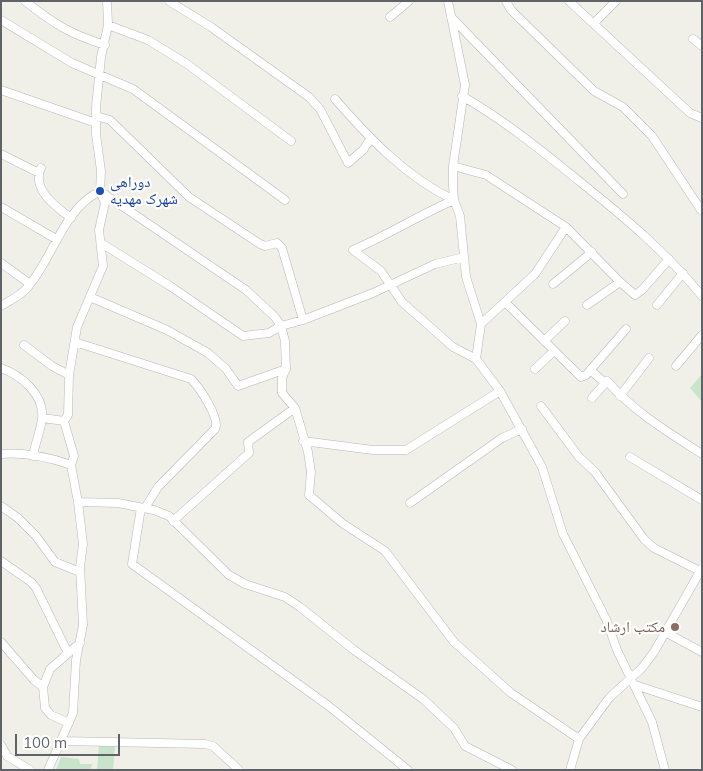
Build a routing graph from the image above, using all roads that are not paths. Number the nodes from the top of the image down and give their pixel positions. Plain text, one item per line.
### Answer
1 (25, 1) edge
2 (108, 1) edge
3 (169, 1) edge
4 (409, 1) edge
5 (448, 1) edge
6 (506, 1) edge
7 (569, 1) edge
8 (616, 1) edge
9 (390, 17) dead end
10 (451, 17) junction
11 (1, 20) edge
12 (594, 23) junction
13 (108, 25) junction
14 (693, 39) dead end
15 (105, 45) junction
16 (702, 46) edge
17 (98, 76) junction
18 (1, 90) edge
19 (462, 96) junction
20 (335, 98) dead end
21 (702, 118) edge
22 (96, 119) junction
23 (371, 138) junction
24 (291, 142) dead end
25 (1, 154) edge
26 (453, 166) junction
27 (100, 191) junction
28 (623, 194) dead end
29 (285, 200) dead end
30 (454, 200) junction
31 (1, 207) edge
32 (701, 210) edge
33 (71, 218) junction
34 (566, 227) junction
35 (56, 239) junction
36 (101, 242) junction
37 (592, 252) junction
38 (464, 258) junction
39 (669, 259) junction
40 (1, 263) edge
41 (683, 272) junction
42 (620, 282) junction
43 (30, 284) junction
44 (553, 284) dead end
45 (391, 285) junction
46 (702, 296) edge
47 (90, 297) junction
48 (506, 303) junction
49 (657, 304) dead end
50 (1, 306) edge
51 (587, 306) dead end
52 (303, 320) junction
53 (565, 321) dead end
54 (481, 324) junction
55 (281, 326) junction
56 (626, 328) dead end
57 (702, 335) edge
58 (544, 341) junction
59 (75, 342) junction
60 (24, 345) dead end
61 (554, 351) junction
62 (649, 358) dead end
63 (476, 359) junction
64 (676, 366) dead end
65 (1, 368) edge
66 (286, 369) junction
67 (535, 369) dead end
68 (590, 370) junction
69 (69, 375) junction
70 (604, 382) junction
71 (500, 391) junction
72 (620, 396) junction
73 (592, 398) dead end
74 (541, 406) dead end
75 (295, 408) junction
76 (43, 418) junction
77 (64, 421) junction
78 (522, 429) junction
79 (304, 441) junction
80 (1, 454) edge
81 (702, 454) edge
82 (33, 456) junction
83 (630, 457) dead end
84 (71, 465) junction
85 (702, 500) edge
86 (78, 502) junction
87 (410, 502) dead end
88 (1, 506) edge
89 (143, 508) junction
90 (173, 521) junction
91 (1, 561) edge
92 (701, 569) edge
93 (80, 572) junction
94 (665, 632) junction
95 (1, 642) edge
96 (80, 643) junction
97 (702, 652) edge
98 (68, 653) junction
99 (633, 682) junction
100 (43, 687) junction
101 (702, 707) edge
102 (69, 723) junction
103 (579, 739) junction
104 (62, 741) junction
105 (1, 744) edge
106 (30, 770) edge
107 (48, 770) edge
108 (239, 770) edge
109 (408, 770) edge
110 (512, 770) edge
111 (570, 770) edge
112 (665, 770) edge

1 - 15 street
2 - 13 street
3 - 23 street
4 - 9 street
5 - 10 street
6 - 32 street
7 - 12 street
8 - 12 street
10 - 19 street
10 - 28 street
11 - 17 street
12 - 21 street
13 - 15 street
13 - 24 street
14 - 16 street
15 - 17 street
17 - 22 street
17 - 29 street
18 - 22 street
19 - 26 street
19 - 39 street
20 - 23 street
22 - 27 street
22 - 52 street
23 - 30 street
25 - 33 street
26 - 30 street
26 - 34 street
27 - 33 street
27 - 36 street
27 - 55 street
30 - 38 street
30 - 45 street
31 - 35 street
33 - 35 street
34 - 37 street
34 - 48 street
35 - 43 street
36 - 47 street
36 - 55 street
37 - 42 street
37 - 44 street
38 - 45 street
38 - 54 street
39 - 41 street
39 - 42 street
40 - 43 street
41 - 46 street
41 - 49 street
42 - 51 street
43 - 50 street
45 - 52 street
45 - 63 street
47 - 59 street
47 - 66 street
48 - 54 street
48 - 58 street
52 - 55 street
53 - 58 street
54 - 63 street
55 - 66 street
56 - 68 street
57 - 64 street
58 - 61 street
59 - 69 street
59 - 89 street
60 - 69 street
61 - 67 street
61 - 68 street
62 - 72 street
63 - 71 street
65 - 76 street
66 - 75 street
68 - 70 street
69 - 77 street
70 - 72 street
70 - 73 street
71 - 78 street
71 - 79 street
72 - 81 street
74 - 92 street
75 - 79 street
75 - 90 street
76 - 77 street
76 - 82 street
77 - 84 street
78 - 87 street
78 - 99 street
79 - 103 street
80 - 82 street
82 - 84 street
83 - 85 street
84 - 86 street
86 - 89 street
86 - 93 street
88 - 93 street
89 - 90 street
89 - 109 street
90 - 110 street
91 - 98 street
92 - 94 street
93 - 96 street
94 - 97 street
94 - 99 street
95 - 100 street
96 - 98 street
96 - 102 street
98 - 100 street
99 - 101 street
99 - 103 street
99 - 112 street
100 - 102 street
102 - 104 street
103 - 111 street
104 - 107 street
104 - 108 street
105 - 106 street

